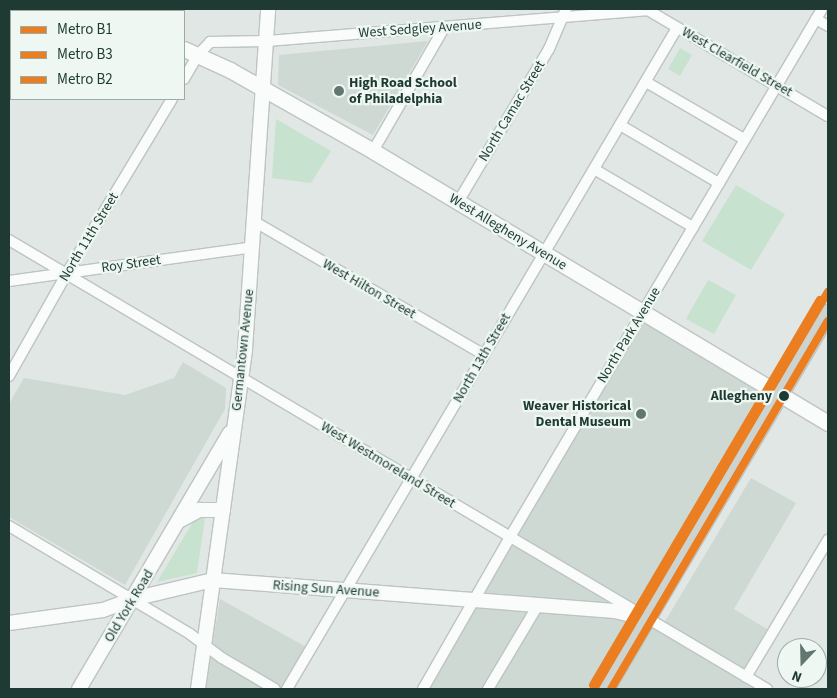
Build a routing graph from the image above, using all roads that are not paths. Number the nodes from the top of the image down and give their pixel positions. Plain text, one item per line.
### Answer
1 (268, 9) edge
2 (647, 9) edge
3 (822, 9) edge
4 (565, 13) edge
5 (816, 19) junction
6 (828, 26) edge
7 (444, 28) junction
8 (677, 28) junction
9 (266, 42) junction
10 (185, 49) edge
11 (198, 55) junction
12 (185, 77) edge
13 (646, 82) junction
14 (776, 85) junction
15 (263, 89) junction
16 (171, 100) edge
17 (828, 116) edge
18 (620, 125) junction
19 (744, 139) junction
20 (373, 151) junction
21 (594, 169) junction
22 (719, 183) junction
23 (458, 202) junction
24 (255, 222) junction
25 (693, 227) junction
26 (9, 240) edge
27 (253, 247) junction
28 (543, 253) junction
29 (67, 273) junction
30 (9, 281) edge
31 (643, 312) junction
32 (828, 313) edge
33 (484, 355) junction
34 (9, 376) edge
35 (242, 379) junction
36 (780, 394) junction
37 (236, 421) junction
38 (828, 423) edge
39 (411, 479) junction
40 (223, 510) junction
41 (179, 522) junction
42 (9, 526) edge
43 (510, 537) junction
44 (828, 540) edge
45 (214, 580) junction
46 (345, 590) junction
47 (133, 599) junction
48 (475, 600) junction
49 (538, 605) junction
50 (647, 618) junction
51 (9, 623) edge
52 (205, 643) junction
53 (746, 677) junction
54 (79, 689) edge
55 (198, 689) edge
56 (275, 689) edge
57 (287, 689) edge
58 (423, 689) edge
59 (488, 689) edge
60 (606, 689) edge
61 (767, 689) edge

1 - 9 street, Germantown Avenue
2 - 4 street, West Sedgley Avenue
2 - 8 street, West Clearfield Street
3 - 5 street, North Park Avenue
4 - 7 street, West Sedgley Avenue
4 - 23 street, North Camac Street
5 - 6 street
5 - 14 street, North Park Avenue
7 - 9 street, West Sedgley Avenue
7 - 20 street
8 - 13 street, North 13th Street
8 - 14 street, West Clearfield Street
9 - 11 street, West Sedgley Avenue
9 - 15 street, Germantown Avenue
10 - 11 main road, West Allegheny Avenue
11 - 12 street
11 - 15 main road, West Allegheny Avenue
13 - 18 street, North 13th Street
13 - 19 street
14 - 17 street, West Clearfield Street
14 - 19 street, North Park Avenue
15 - 20 main road, West Allegheny Avenue
15 - 24 street, Germantown Avenue
16 - 29 street, North 11th Street
18 - 21 street, North 13th Street
18 - 22 street
19 - 22 street, North Park Avenue
20 - 23 main road, West Allegheny Avenue
21 - 25 street
21 - 28 street, North 13th Street
22 - 25 street, North Park Avenue
23 - 28 main road, West Allegheny Avenue
24 - 27 street, Germantown Avenue
24 - 33 street, West Hilton Street
25 - 31 street, North Park Avenue
26 - 29 street, West Westmoreland Street
27 - 29 street, Roy Street
27 - 35 street, Germantown Avenue
28 - 31 main road, West Allegheny Avenue
28 - 33 street, North 13th Street
29 - 30 street, Roy Street
29 - 34 street, North 11th Street
29 - 35 street, West Westmoreland Street
31 - 36 main road, West Allegheny Avenue
31 - 43 street, North Park Avenue
32 - 36 main road
33 - 39 street, North 13th Street
35 - 37 street, Germantown Avenue
35 - 39 street, West Westmoreland Street
36 - 38 main road, West Allegheny Avenue
36 - 50 main road
37 - 40 street, Germantown Avenue
37 - 41 street, Old York Road
39 - 43 street, West Westmoreland Street
39 - 46 street, North 13th Street
40 - 41 street
40 - 45 street, Germantown Avenue
41 - 47 street, Old York Road
42 - 47 street
43 - 48 street, North Park Avenue
43 - 50 street, West Westmoreland Street
44 - 53 street
45 - 46 street, Rising Sun Avenue
45 - 47 street, Rising Sun Avenue
45 - 52 street, Germantown Avenue
46 - 48 street, Rising Sun Avenue
46 - 57 street, North 13th Street
47 - 51 street, Rising Sun Avenue
47 - 52 street
47 - 54 street, Old York Road
48 - 49 street, Rising Sun Avenue
48 - 58 street, North Park Avenue
49 - 50 street, Rising Sun Avenue
49 - 59 street
50 - 53 street, West Westmoreland Street
50 - 60 main road
52 - 55 street, Germantown Avenue
52 - 56 street
53 - 61 street, West Westmoreland Street

